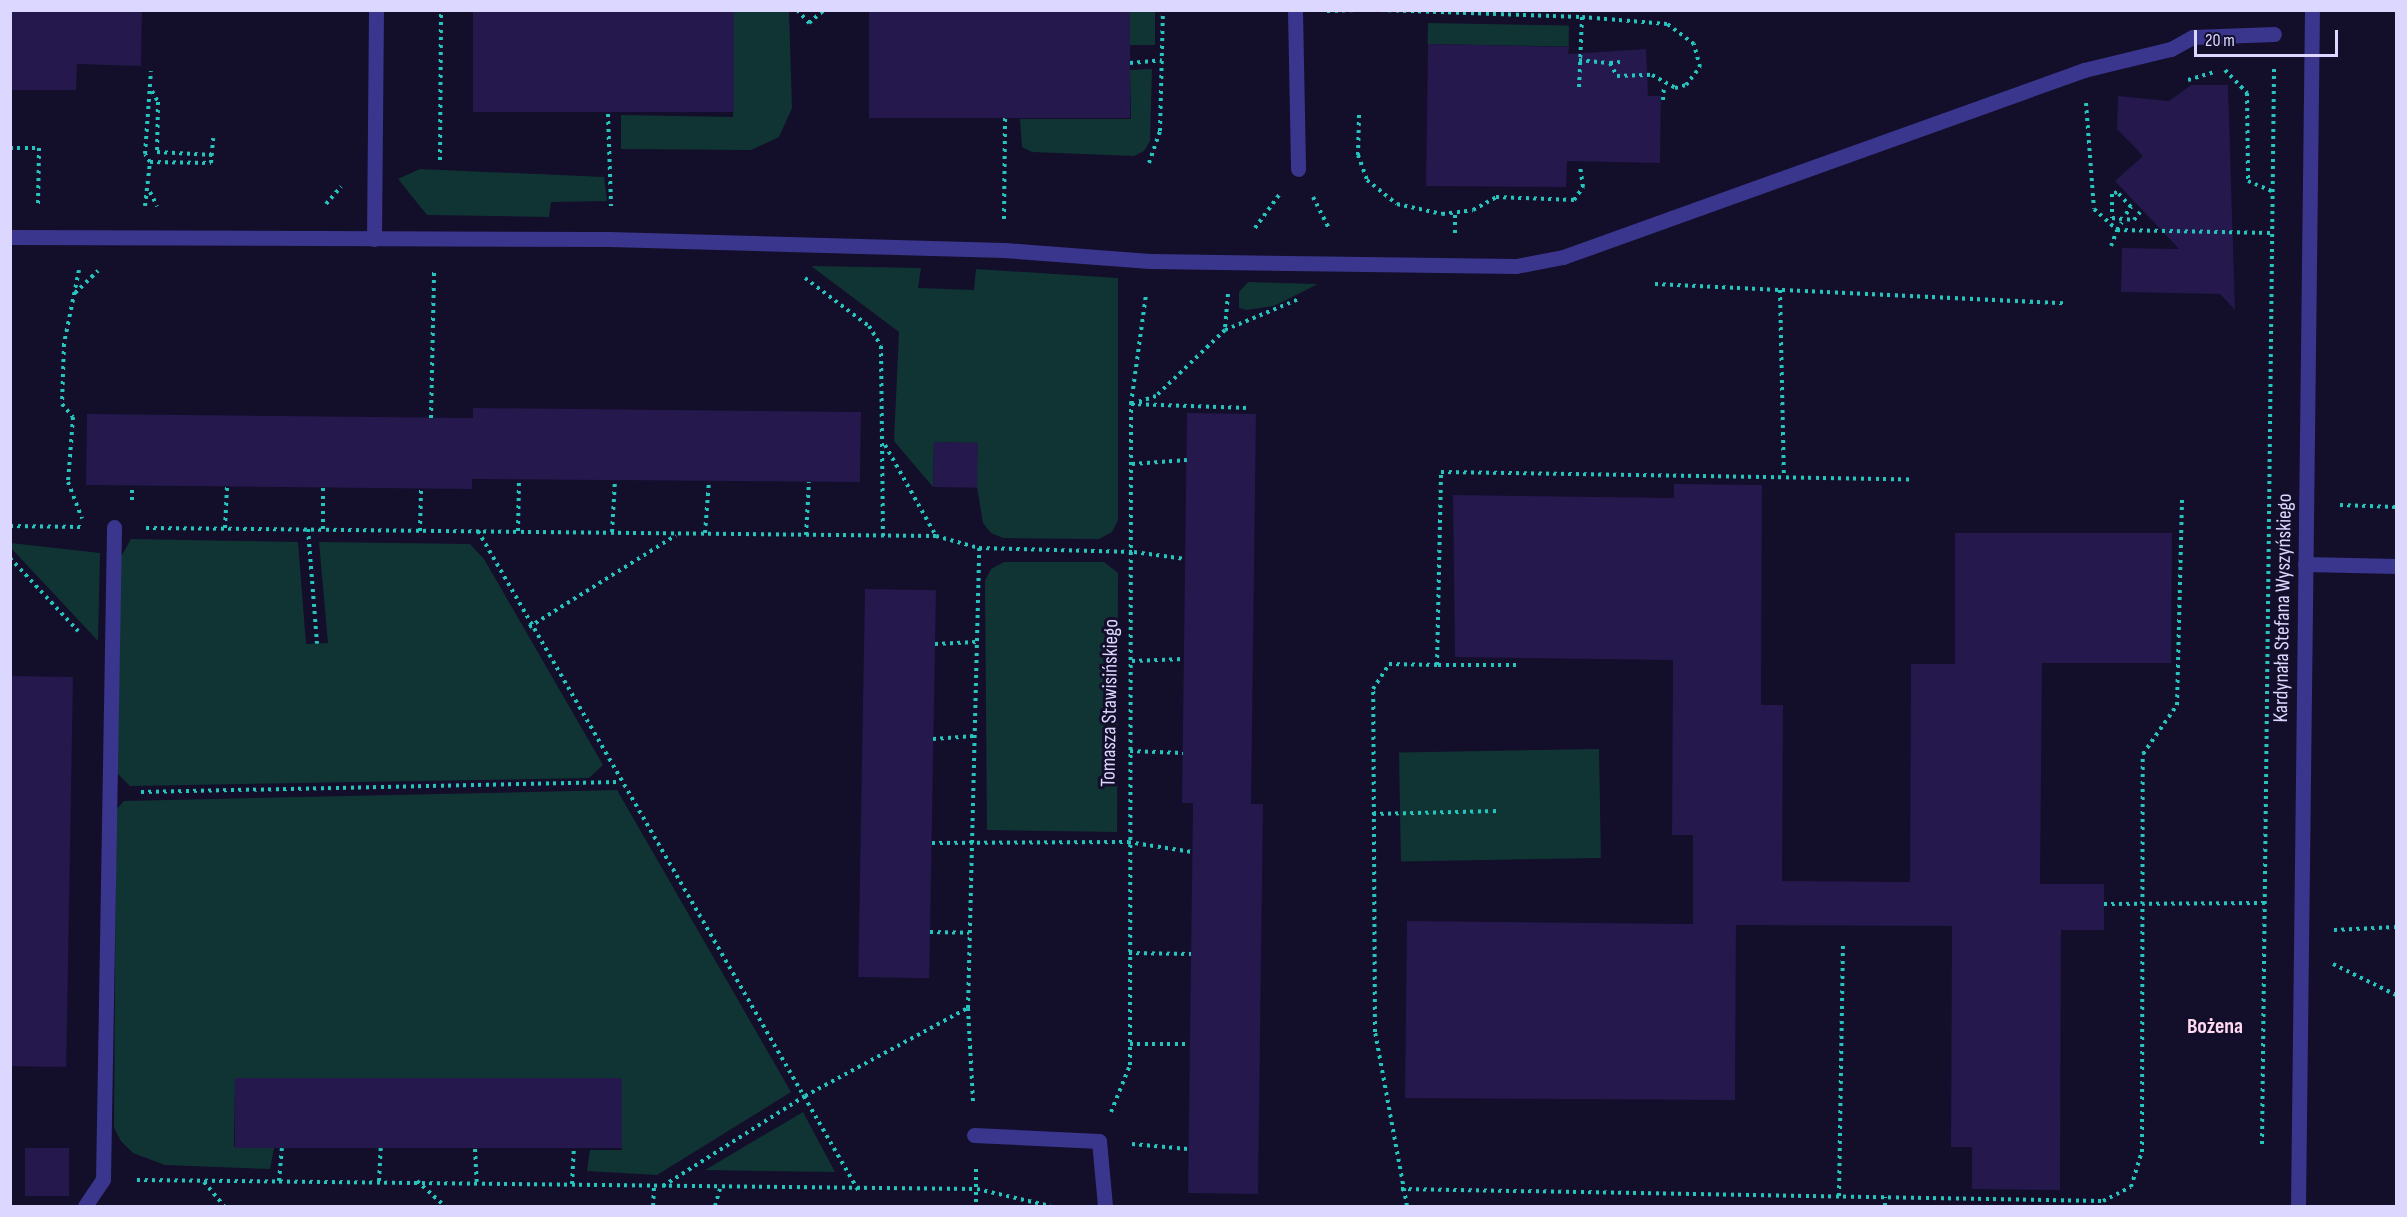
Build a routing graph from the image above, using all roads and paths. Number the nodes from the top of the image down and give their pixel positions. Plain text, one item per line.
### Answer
1 (376, 10) edge
2 (441, 10) edge
3 (796, 10) edge
4 (824, 10) edge
5 (1163, 10) edge
6 (1295, 10) edge
7 (1363, 10) edge
8 (1381, 10) edge
9 (2312, 10) edge
10 (1322, 12) edge
11 (1582, 17) junction
12 (2274, 34) joint
13 (2193, 37) junction
14 (1162, 60) junction
15 (1579, 60) junction
16 (1620, 62) dead end
17 (1130, 63) dead end
18 (1611, 63) junction
19 (2084, 70) junction
20 (151, 71) dead end
21 (1664, 86) junction
22 (1579, 88) dead end
23 (152, 91) junction
24 (1663, 100) dead end
25 (608, 114) dead end
26 (1359, 116) dead end
27 (1005, 118) dead end
28 (213, 138) dead end
29 (376, 145) junction
30 (10, 148) edge
31 (213, 155) junction
32 (440, 160) dead end
33 (150, 162) junction
34 (1149, 163) dead end
35 (1580, 165) dead end
36 (1298, 169) junction
37 (611, 188) dead end
38 (2272, 191) junction
39 (150, 192) junction
40 (38, 200) dead end
41 (145, 201) dead end
42 (157, 201) dead end
43 (2140, 212) dead end
44 (2126, 214) dead end
45 (2122, 222) dead end
46 (2117, 230) junction
47 (2271, 233) junction
48 (10, 237) edge
49 (299, 237) junction
50 (86, 238) junction
51 (435, 238) junction
52 (374, 239) junction
53 (759, 243) junction
54 (2111, 246) dead end
55 (1004, 250) junction
56 (1150, 261) junction
57 (1231, 262) junction
58 (1348, 263) junction
59 (1655, 284) dead end
60 (1780, 290) junction
61 (2064, 303) dead end
62 (1131, 404) junction
63 (1248, 408) dead end
64 (431, 418) dead end
65 (885, 445) junction
66 (1187, 460) dead end
67 (1132, 464) junction
68 (1784, 477) junction
69 (519, 479) dead end
70 (1912, 479) dead end
71 (615, 480) dead end
72 (709, 481) dead end
73 (809, 482) dead end
74 (227, 487) dead end
75 (323, 488) dead end
76 (421, 489) dead end
77 (2182, 498) dead end
78 (2333, 505) dead end
79 (2397, 507) edge
80 (10, 526) edge
81 (85, 527) junction
82 (114, 527) junction
83 (225, 528) junction
84 (308, 529) junction
85 (323, 529) junction
86 (420, 531) junction
87 (478, 531) junction
88 (518, 531) junction
89 (612, 532) junction
90 (678, 533) junction
91 (705, 533) junction
92 (806, 535) junction
93 (883, 536) junction
94 (936, 536) junction
95 (979, 548) junction
96 (1134, 552) junction
97 (10, 558) edge
98 (1186, 559) dead end
99 (2305, 564) junction
100 (2397, 566) edge
101 (529, 627) junction
102 (976, 642) junction
103 (317, 644) dead end
104 (935, 644) dead end
105 (1184, 659) dead end
106 (1132, 660) junction
107 (110, 664) junction
108 (1437, 665) junction
109 (1516, 665) dead end
110 (974, 736) junction
111 (933, 740) dead end
112 (1130, 751) junction
113 (1183, 753) dead end
114 (620, 782) junction
115 (106, 793) junction
116 (1497, 811) dead end
117 (1373, 814) junction
118 (971, 842) junction
119 (1128, 842) junction
120 (932, 843) dead end
121 (1192, 852) dead end
122 (2144, 901) junction
123 (2265, 903) junction
124 (2104, 904) dead end
125 (2397, 927) edge
126 (2301, 931) junction
127 (930, 932) dead end
128 (969, 933) junction
129 (1843, 946) dead end
130 (2300, 948) junction
131 (1129, 953) junction
132 (1191, 954) dead end
133 (2397, 995) edge
134 (968, 1008) junction
135 (1130, 1044) junction
136 (1190, 1044) dead end
137 (805, 1096) junction
138 (974, 1135) junction
139 (1099, 1141) junction
140 (282, 1148) dead end
141 (381, 1148) dead end
142 (2262, 1148) dead end
143 (475, 1149) dead end
144 (1188, 1149) dead end
145 (574, 1150) dead end
146 (103, 1179) junction
147 (279, 1181) junction
148 (379, 1181) junction
149 (417, 1181) junction
150 (204, 1182) junction
151 (477, 1182) junction
152 (573, 1184) junction
153 (654, 1186) junction
154 (663, 1186) junction
155 (720, 1188) junction
156 (977, 1189) junction
157 (1401, 1189) junction
158 (858, 1190) junction
159 (1839, 1196) junction
160 (1885, 1197) junction
161 (86, 1206) edge
162 (224, 1206) edge
163 (445, 1206) edge
164 (652, 1206) edge
165 (715, 1206) edge
166 (976, 1206) edge
167 (1050, 1206) edge
168 (1105, 1206) edge
169 (1407, 1206) edge
170 (1885, 1206) edge
171 (2298, 1206) edge

1 - 29 street
2 - 32 path
3 - 4 path
5 - 14 path
6 - 36 street
7 - 10 path
8 - 11 path
9 - 99 street, Kardynała Stefana Wyszyńskiego
11 - 15 path
11 - 21 path
12 - 13 street
12 - 38 path
13 - 19 street
13 - 38 path
14 - 17 path
14 - 34 path
15 - 18 path
15 - 22 path
16 - 18 path
18 - 21 path
19 - 46 path
19 - 58 street
20 - 23 path
21 - 24 path
23 - 31 path
23 - 33 path
25 - 37 path
26 - 35 path
27 - 55 path
28 - 31 path
29 - 49 path
29 - 52 street
30 - 40 path
31 - 33 path
33 - 39 path
36 - 57 path
36 - 58 path
38 - 47 path
39 - 41 path
39 - 42 path
43 - 44 path
45 - 46 path
46 - 47 path
46 - 54 path
47 - 123 path
48 - 50 street
49 - 50 street
49 - 52 street
50 - 81 path
51 - 52 street
51 - 53 street
51 - 64 path
53 - 55 street
53 - 65 path
55 - 56 street
56 - 57 street
56 - 62 path, Tomasza Stawisińskiego
57 - 58 street
57 - 62 path
59 - 60 path
60 - 61 path
60 - 68 path
62 - 63 path
62 - 67 path, Tomasza Stawisińskiego
65 - 93 path
65 - 94 path
66 - 67 path
67 - 96 path, Tomasza Stawisińskiego
68 - 70 path
68 - 108 path
69 - 88 path
71 - 89 path
72 - 91 path
73 - 92 path
74 - 83 path
75 - 85 path
76 - 86 path
77 - 122 path
78 - 79 path
80 - 81 path
81 - 82 path
82 - 83 path
82 - 107 street
83 - 84 path
84 - 85 path
84 - 103 path
85 - 86 path
86 - 87 path
87 - 88 path
87 - 101 path
88 - 89 path
89 - 90 path
90 - 91 path
90 - 101 path
91 - 92 path
92 - 93 path
93 - 94 path
94 - 95 path
95 - 96 path
95 - 102 path
96 - 98 path
96 - 106 path, Tomasza Stawisińskiego
97 - 107 path
99 - 100 street
99 - 126 street, Kardynała Stefana Wyszyńskiego
101 - 114 path
102 - 104 path
102 - 110 path
105 - 106 path
106 - 112 path, Tomasza Stawisińskiego
107 - 115 street
108 - 109 path
108 - 117 path
110 - 111 path
110 - 118 path
112 - 113 path
112 - 119 path, Tomasza Stawisińskiego
114 - 115 path
114 - 137 path
115 - 146 street
116 - 117 path
117 - 157 path
118 - 119 path
118 - 120 path
118 - 128 path
119 - 121 path
119 - 131 path, Tomasza Stawisińskiego
122 - 123 path
122 - 124 path
122 - 160 path
123 - 142 path
125 - 126 path
126 - 130 street, Kardynała Stefana Wyszyńskiego
127 - 128 path
128 - 134 path
129 - 159 path
130 - 133 path
130 - 171 street, Kardynała Stefana Wyszyńskiego
131 - 132 path
131 - 135 path, Tomasza Stawisińskiego
134 - 137 path
134 - 138 path
135 - 136 path
135 - 139 path, Tomasza Stawisińskiego
137 - 154 path
137 - 158 path
138 - 139 street
138 - 156 path
139 - 144 path
139 - 168 street
140 - 147 path
141 - 148 path
143 - 151 path
145 - 152 path
146 - 150 path
146 - 161 street
147 - 148 path
147 - 150 path
148 - 149 path
149 - 151 path
149 - 163 path
150 - 162 path
151 - 152 path
152 - 153 path
153 - 154 path
153 - 164 path
154 - 155 path
155 - 158 path
155 - 165 path
156 - 158 path
156 - 166 path
156 - 167 path
157 - 159 path
157 - 169 path
159 - 160 path
160 - 170 path

